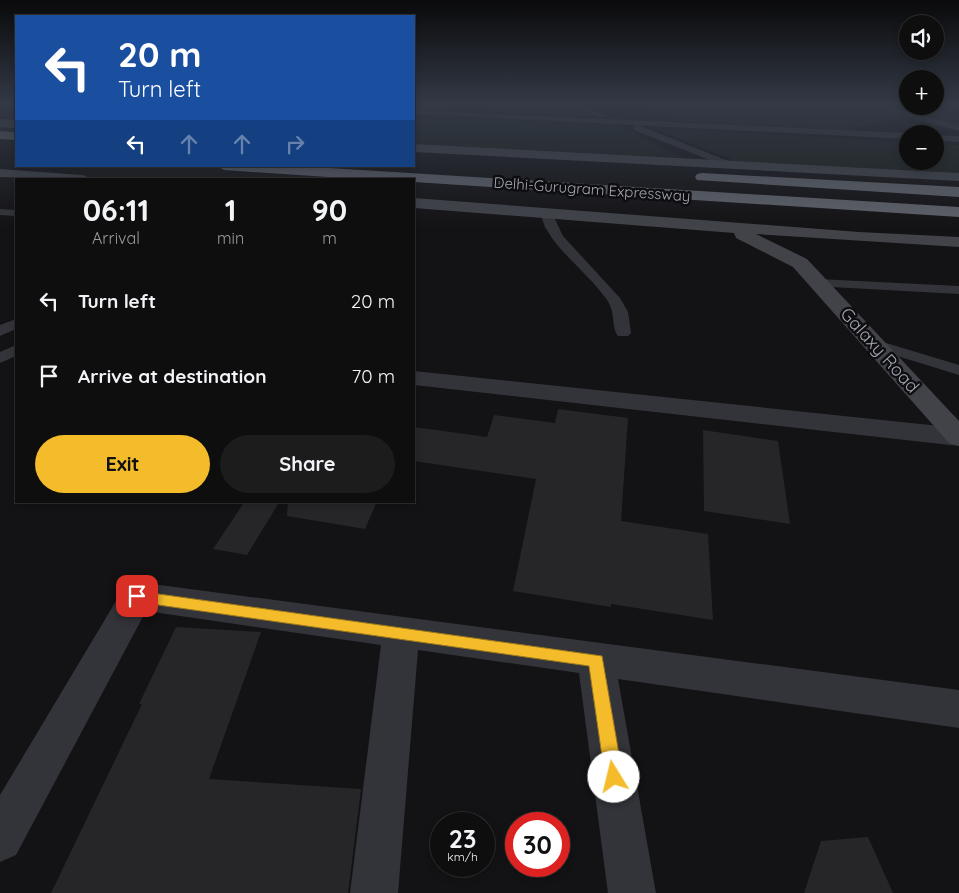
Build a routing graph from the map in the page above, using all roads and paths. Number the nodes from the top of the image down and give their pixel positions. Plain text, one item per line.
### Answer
1 (681, 146) edge
2 (415, 148) edge
3 (415, 161) edge
4 (733, 166) junction
5 (240, 167) edge
6 (0, 173) edge
7 (959, 177) edge
8 (68, 178) edge
9 (959, 182) edge
10 (902, 188) junction
11 (959, 192) edge
12 (686, 195) junction
13 (415, 203) edge
14 (0, 212) edge
15 (959, 212) edge
16 (15, 213) edge
17 (546, 213) junction
18 (959, 224) edge
19 (723, 226) junction
20 (859, 237) junction
21 (959, 242) edge
22 (800, 263) junction
23 (821, 286) junction
24 (959, 290) edge
25 (959, 296) edge
26 (15, 324) edge
27 (0, 331) edge
28 (623, 333) dead end
29 (873, 344) junction
30 (15, 350) edge
31 (0, 358) edge
32 (959, 370) edge
33 (415, 378) edge
34 (959, 437) edge
35 (401, 634) junction
36 (596, 661) junction
37 (959, 709) edge
38 (0, 839) edge
39 (374, 893) edge
40 (632, 893) edge

1 - 4 lane
2 - 4 main road
3 - 10 highway, Delhi-Gurugram Expressway
4 - 7 main road
5 - 12 highway, Delhi-Gurugram Expressway
6 - 8 main road
9 - 10 highway
10 - 11 highway, Delhi-Gurugram Expressway
12 - 15 highway, Delhi-Gurugram Expressway
12 - 18 highway
13 - 17 main road
14 - 16 lane
17 - 19 main road
17 - 28 lane
19 - 20 main road
19 - 22 main road, Galaxy Road
20 - 21 main road
20 - 22 main road
22 - 23 main road, Galaxy Road
23 - 24 lane
23 - 25 lane
23 - 29 main road, Galaxy Road
26 - 27 lane
29 - 32 lane
29 - 34 main road, Galaxy Road
30 - 31 lane
33 - 34 street
35 - 36 street
35 - 38 street
35 - 39 street
36 - 37 street
36 - 40 street

